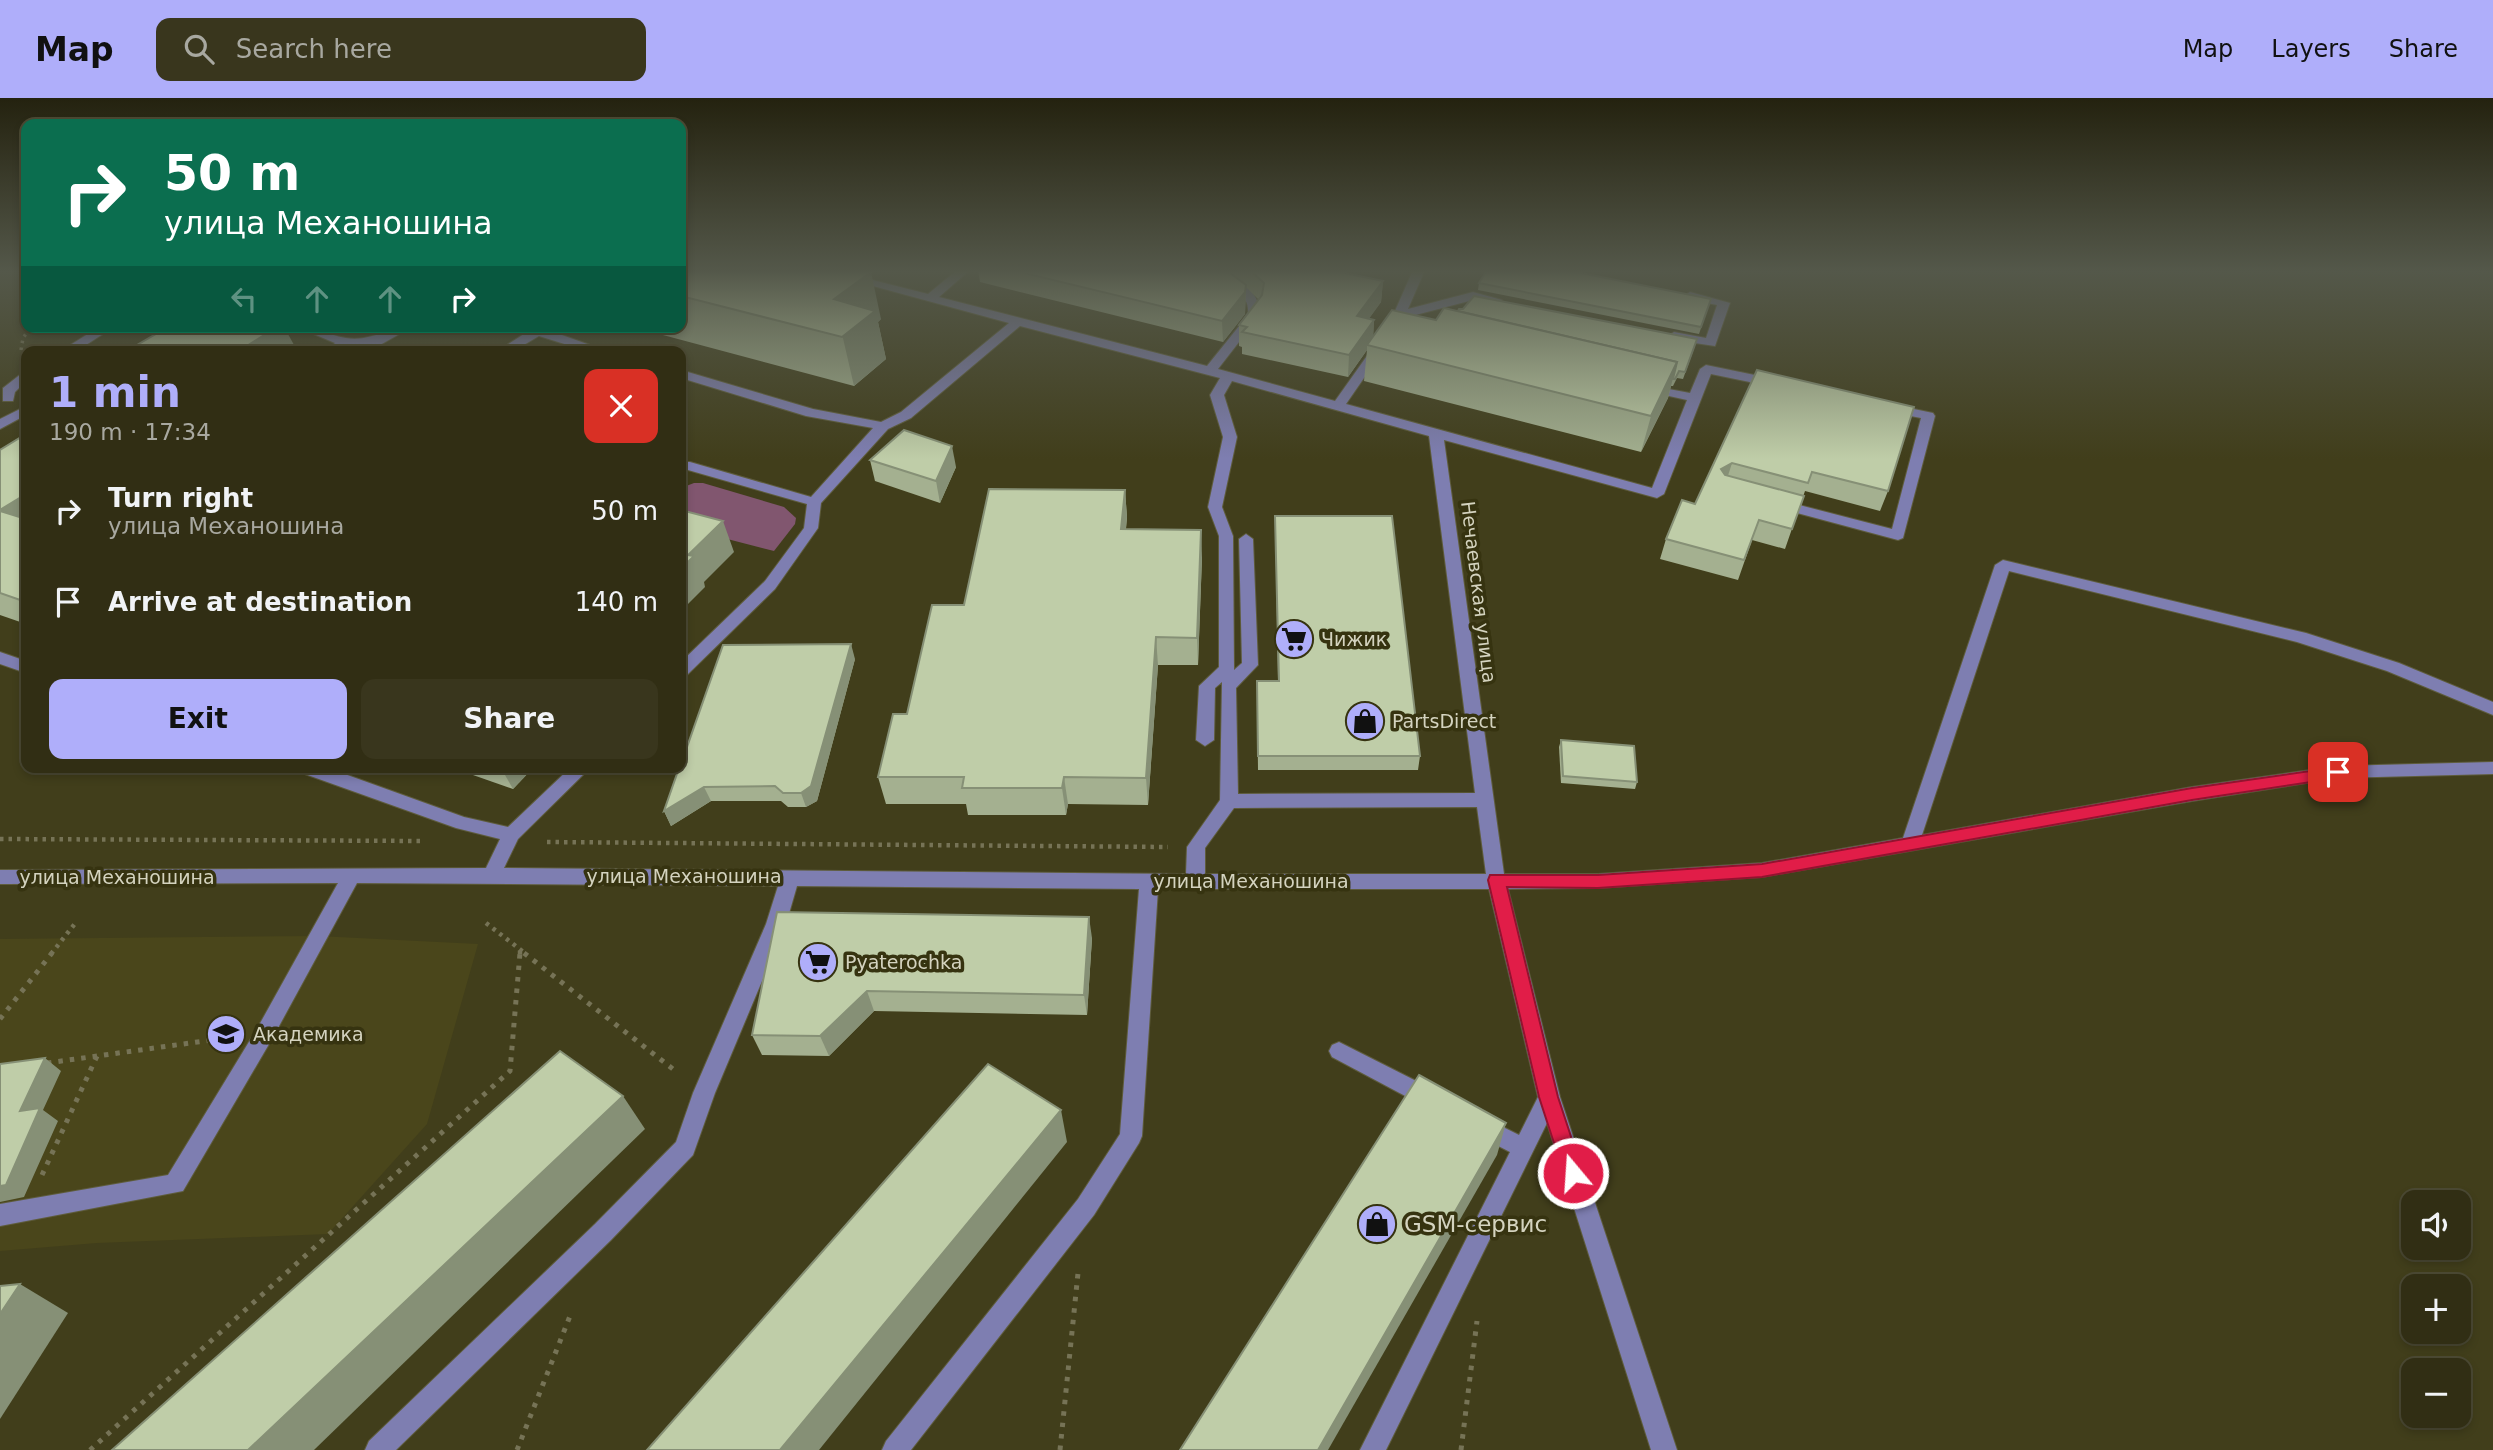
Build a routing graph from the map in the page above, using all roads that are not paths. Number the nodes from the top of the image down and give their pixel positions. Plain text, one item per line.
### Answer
1 (98, 333) edge
2 (320, 333) edge
3 (394, 333) edge
4 (534, 333) edge
5 (545, 333) edge
6 (1004, 333) edge
7 (1064, 333) edge
8 (1240, 333) edge
9 (1388, 333) edge
10 (1658, 333) edge
11 (1714, 333) edge
12 (344, 342) junction
13 (75, 346) edge
14 (339, 346) edge
15 (512, 346) edge
16 (585, 346) edge
17 (1210, 371) junction
18 (686, 376) edge
19 (1228, 376) junction
20 (21, 379) edge
21 (1629, 382) edge
22 (1784, 385) edge
23 (4, 398) edge
24 (1695, 398) junction
25 (1876, 405) edge
26 (1338, 407) junction
27 (21, 413) edge
28 (0, 425) edge
29 (883, 426) junction
30 (1436, 434) junction
31 (686, 466) edge
32 (1765, 500) edge
33 (814, 502) junction
34 (1246, 539) dead end
35 (0, 658) edge
36 (21, 665) edge
37 (686, 666) edge
38 (2493, 709) edge
39 (1205, 740) dead end
40 (2493, 768) edge
41 (322, 773) edge
42 (575, 773) edge
43 (1484, 800) junction
44 (1229, 801) junction
45 (510, 839) junction
46 (1910, 844) junction
47 (351, 876) junction
48 (491, 876) junction
49 (0, 877) edge
50 (790, 877) junction
51 (1496, 880) junction
52 (1195, 881) junction
53 (1149, 882) junction
54 (1339, 1051) dead end
55 (1549, 1097) junction
56 (1524, 1148) junction
57 (0, 1215) edge
58 (378, 1450) edge
59 (895, 1450) edge
60 (1373, 1450) edge
61 (1664, 1450) edge

1 - 13 street
2 - 12 street
3 - 12 street
4 - 15 street
5 - 16 street
6 - 29 street
7 - 17 street
8 - 17 street
9 - 26 street
10 - 11 street
12 - 14 street
17 - 19 street
18 - 29 street
19 - 26 street
19 - 39 street
20 - 23 street
21 - 24 street
22 - 24 street
24 - 30 street
25 - 32 street
26 - 30 street
27 - 28 street
29 - 33 street
30 - 43 street, Нечаевская улица
31 - 33 street
33 - 37 street
34 - 44 street
35 - 36 street
38 - 46 street
40 - 46 street, улица Механошина
41 - 45 street
42 - 45 street
43 - 44 street
43 - 51 street, Нечаевская улица
44 - 52 street
45 - 48 street
46 - 51 street, улица Механошина
47 - 48 street, улица Механошина
47 - 49 street, улица Механошина
47 - 57 street
48 - 50 street, улица Механошина
50 - 53 street, улица Механошина
50 - 58 street
51 - 52 street, улица Механошина
51 - 55 street, Нечаевская улица
52 - 53 street, улица Механошина
53 - 59 street
54 - 56 street
55 - 56 street
55 - 61 street, Нечаевская улица
56 - 60 street

